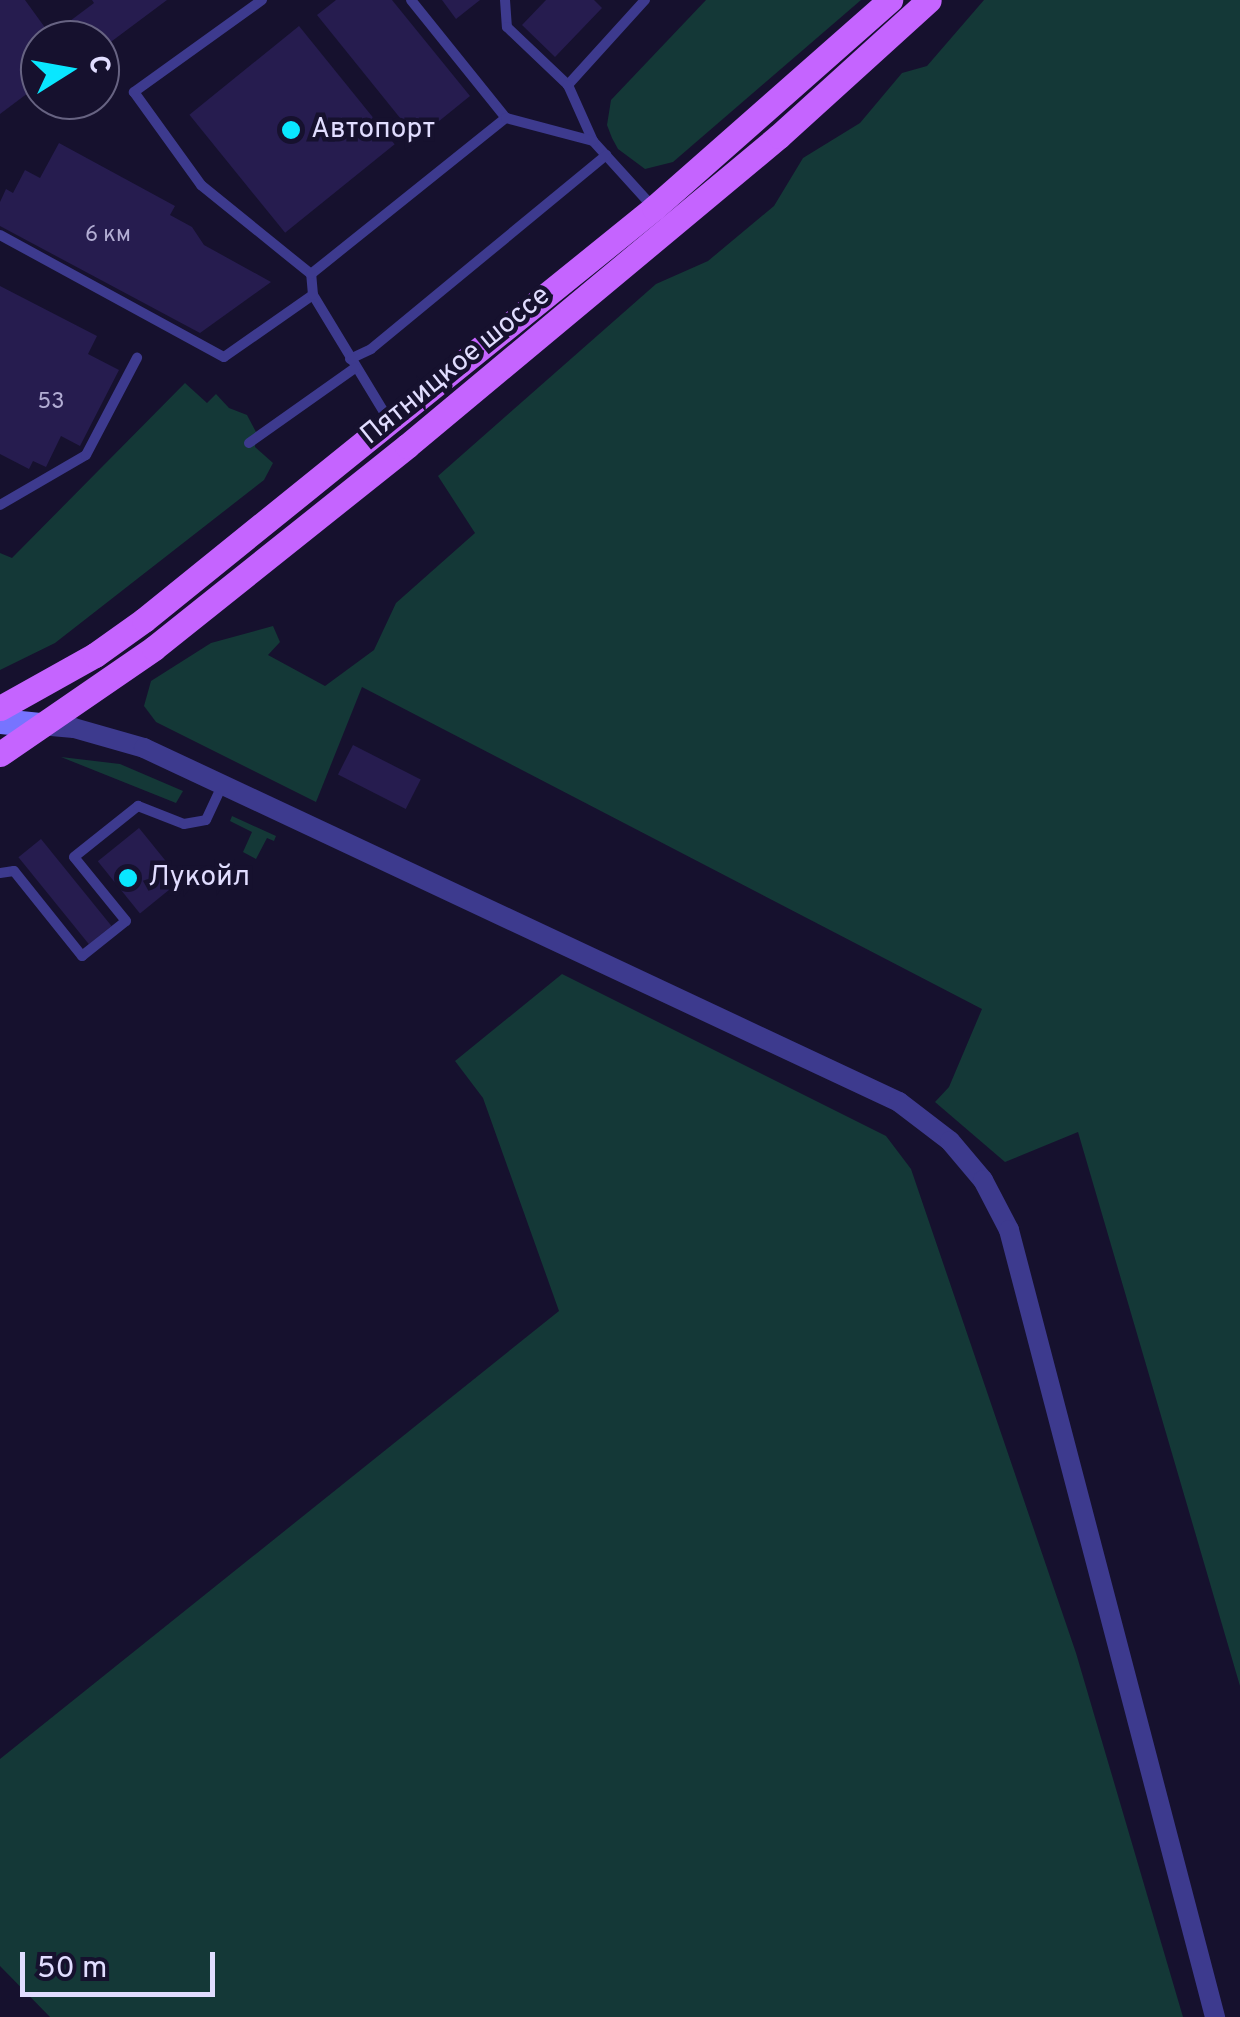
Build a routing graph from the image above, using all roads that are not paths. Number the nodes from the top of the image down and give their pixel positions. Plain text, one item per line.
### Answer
1 (262, 0) edge
2 (411, 0) edge
3 (505, 0) edge
4 (645, 0) edge
5 (890, 0) edge
6 (930, 0) edge
7 (568, 85) junction
8 (506, 118) junction
9 (592, 141) junction
10 (606, 155) junction
11 (654, 208) junction
12 (671, 228) junction
13 (0, 235) edge
14 (311, 274) junction
15 (313, 295) junction
16 (137, 358) dead end
17 (352, 364) junction
18 (391, 424) junction
19 (249, 443) dead end
20 (0, 505) edge
21 (0, 708) edge
22 (0, 721) edge
23 (40, 725) junction
24 (0, 754) edge
25 (223, 784) junction
26 (0, 872) edge
27 (1215, 2017) edge

1 - 14 lane
2 - 8 lane
3 - 7 lane
4 - 7 lane
5 - 11 main road, Пятницкое шоссе
6 - 12 main road, Пятницкое шоссе
7 - 9 lane
8 - 9 lane
8 - 14 lane
9 - 10 lane
10 - 11 lane
10 - 17 lane
11 - 12 lane
11 - 18 main road, Пятницкое шоссе
12 - 23 main road, Пятницкое шоссе
13 - 15 lane
14 - 15 lane
15 - 17 lane
16 - 20 lane
17 - 18 lane
17 - 19 lane
18 - 21 main road, Пятницкое шоссе
22 - 23 main road
23 - 24 main road, Пятницкое шоссе
23 - 25 street
25 - 26 lane
25 - 27 street

